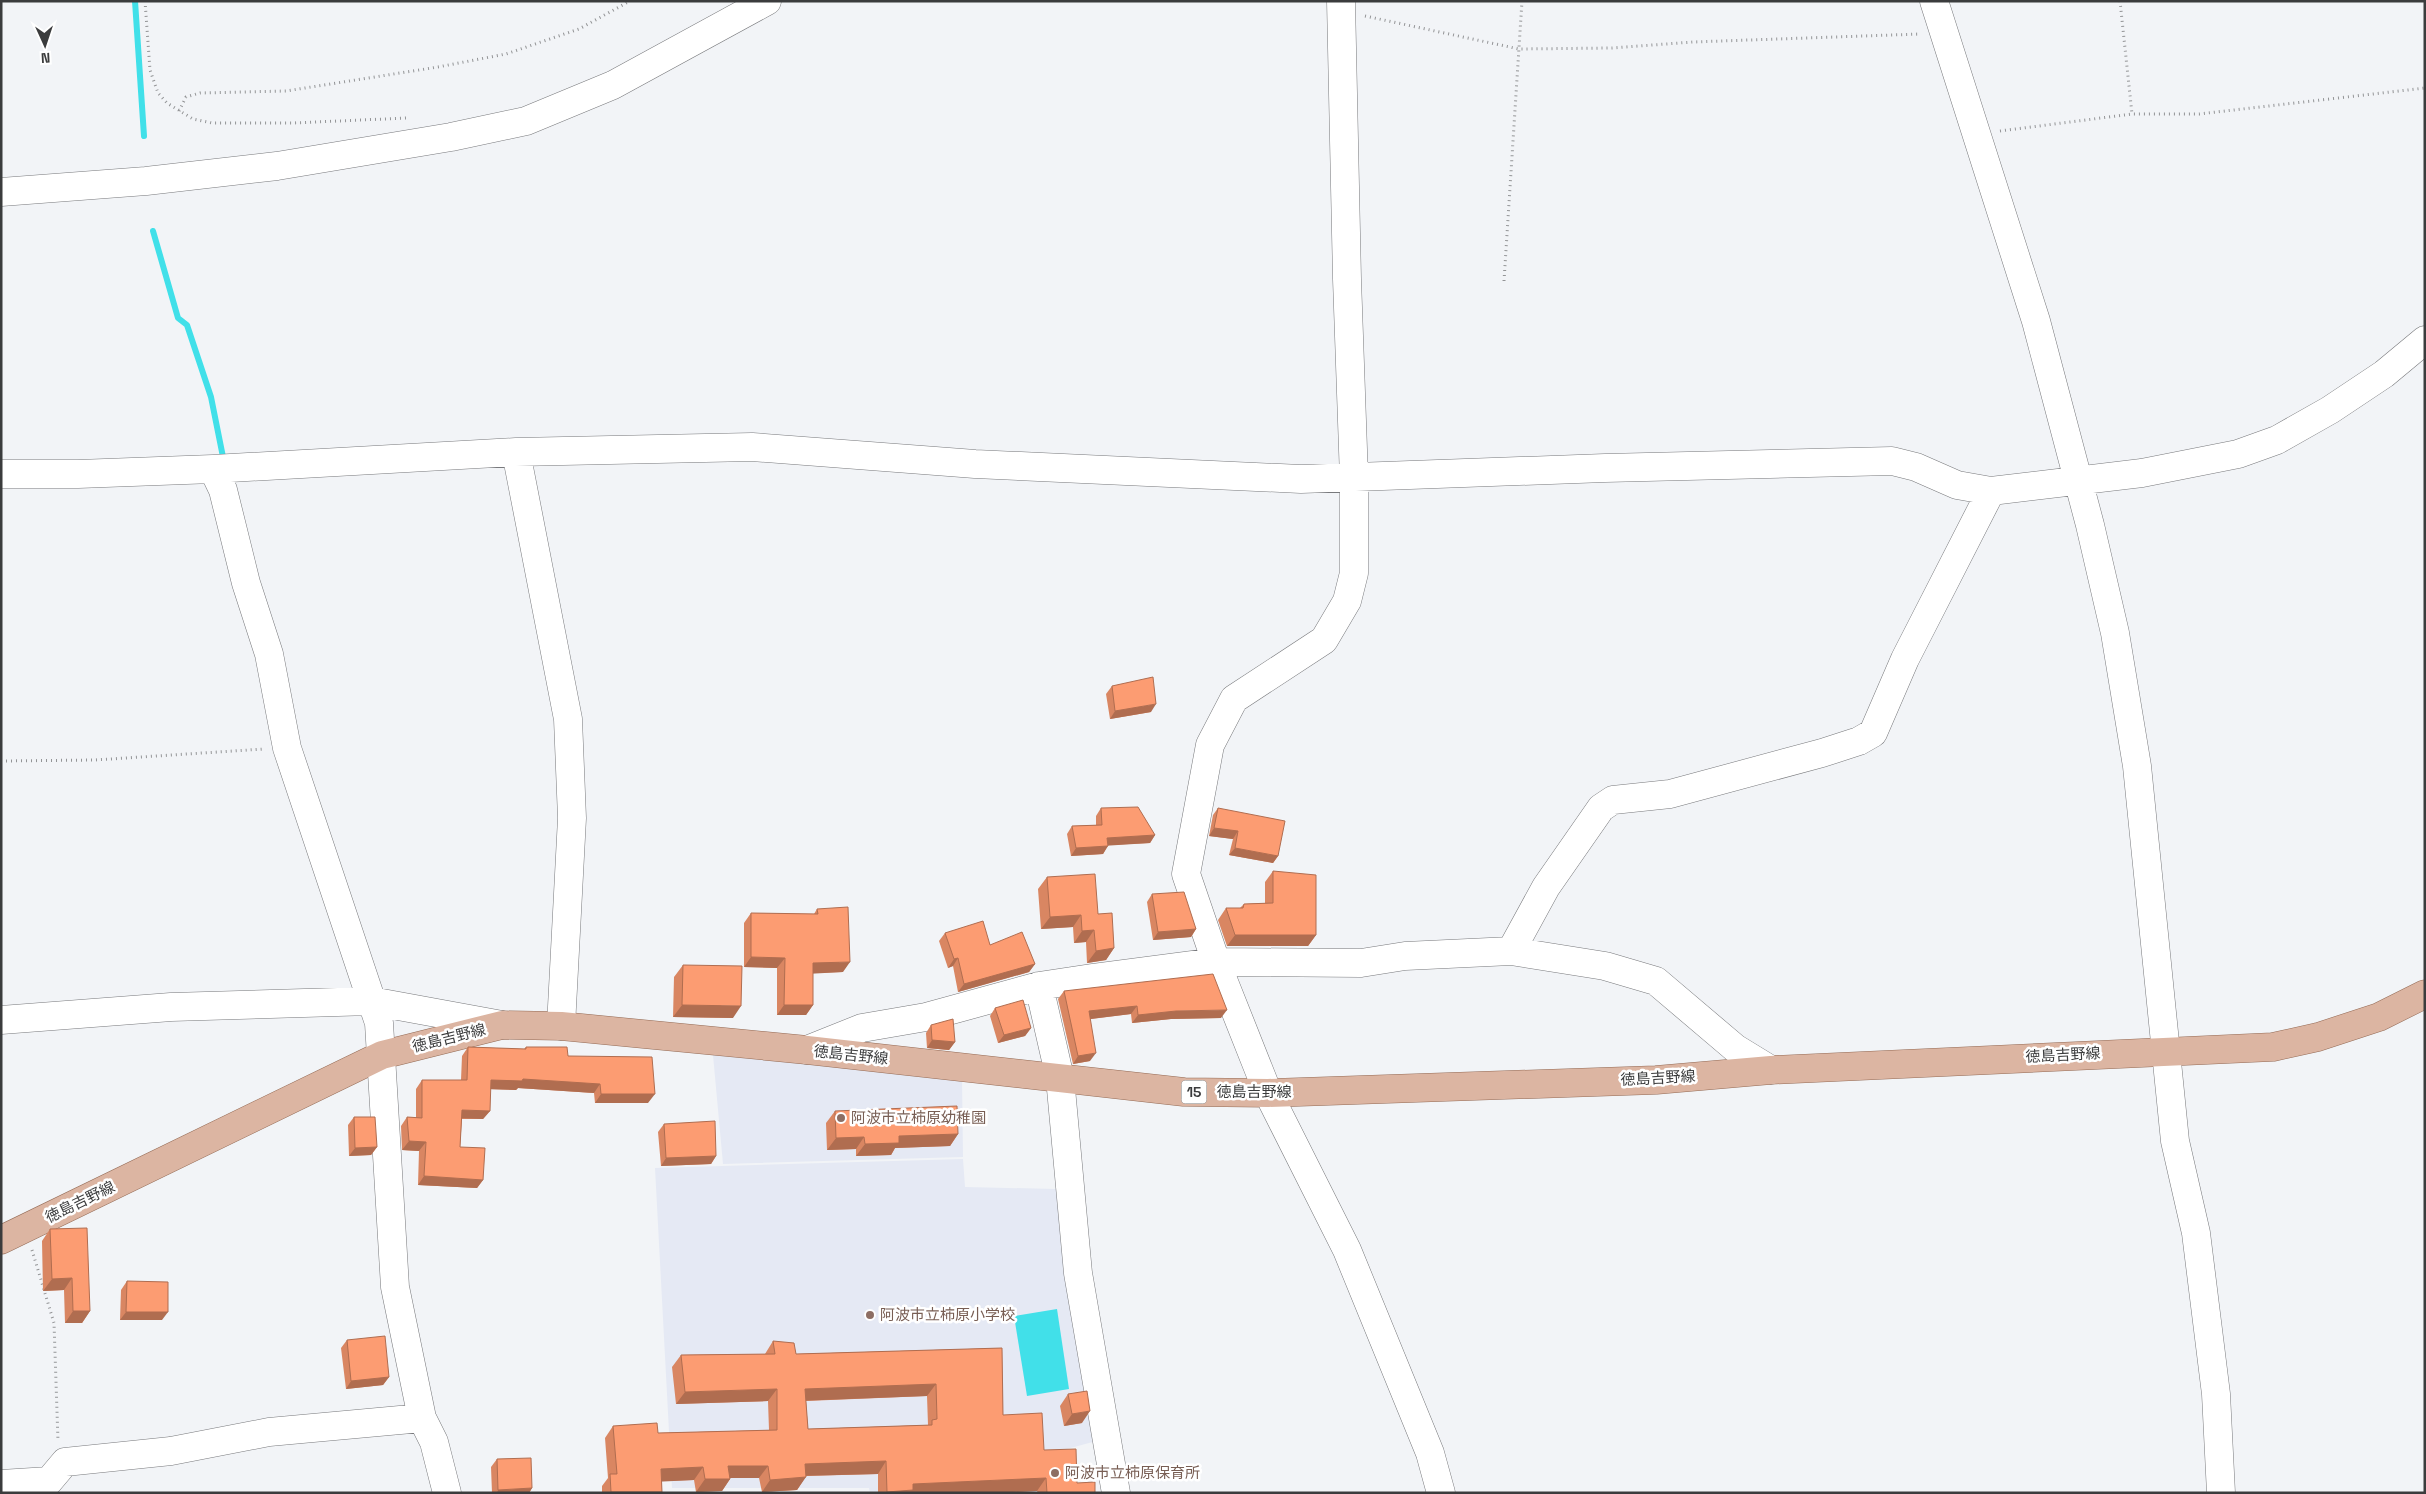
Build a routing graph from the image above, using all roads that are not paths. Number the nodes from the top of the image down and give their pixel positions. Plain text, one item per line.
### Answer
1 (767, 1) edge
2 (1934, 1) edge
3 (1342, 6) edge
4 (1, 192) edge
5 (2425, 340) edge
6 (516, 452) junction
7 (213, 469) junction
8 (1, 474) edge
9 (1354, 478) junction
10 (2078, 482) junction
11 (1991, 491) junction
12 (1511, 951) junction
13 (1216, 962) junction
14 (1039, 986) junction
15 (2425, 994) edge
16 (371, 1000) junction
17 (1, 1020) edge
18 (502, 1025) junction
19 (561, 1026) junction
20 (807, 1050) junction
21 (2166, 1050) junction
22 (382, 1055) junction
23 (1771, 1070) junction
24 (1060, 1078) junction
25 (1268, 1093) junction
26 (1, 1240) edge
27 (422, 1418) junction
28 (1, 1484) edge
29 (447, 1493) edge
30 (1116, 1493) edge
31 (1441, 1493) edge
32 (2222, 1493) edge

1 - 4 street
2 - 10 street
3 - 9 street
5 - 10 street
6 - 7 street
6 - 9 street
6 - 19 street
7 - 8 street
7 - 16 street
9 - 11 street
9 - 13 street
10 - 11 street
10 - 21 street
11 - 12 street
12 - 13 street
12 - 23 street
13 - 14 street
13 - 25 street
14 - 20 street
14 - 24 street
15 - 21 main road, 徳島吉野線 / 15
16 - 17 street
16 - 18 street
16 - 22 street
18 - 19 main road, 徳島吉野線 / 15
18 - 22 main road, 徳島吉野線 / 15
19 - 20 main road, 徳島吉野線 / 15
20 - 24 main road, 徳島吉野線 / 15
21 - 23 main road, 徳島吉野線 / 15
21 - 32 street
22 - 26 main road, 徳島吉野線 / 15
22 - 27 street
23 - 25 main road, 徳島吉野線 / 15
24 - 25 main road, 徳島吉野線 / 15
24 - 30 street
25 - 31 street
27 - 28 street
27 - 29 street

